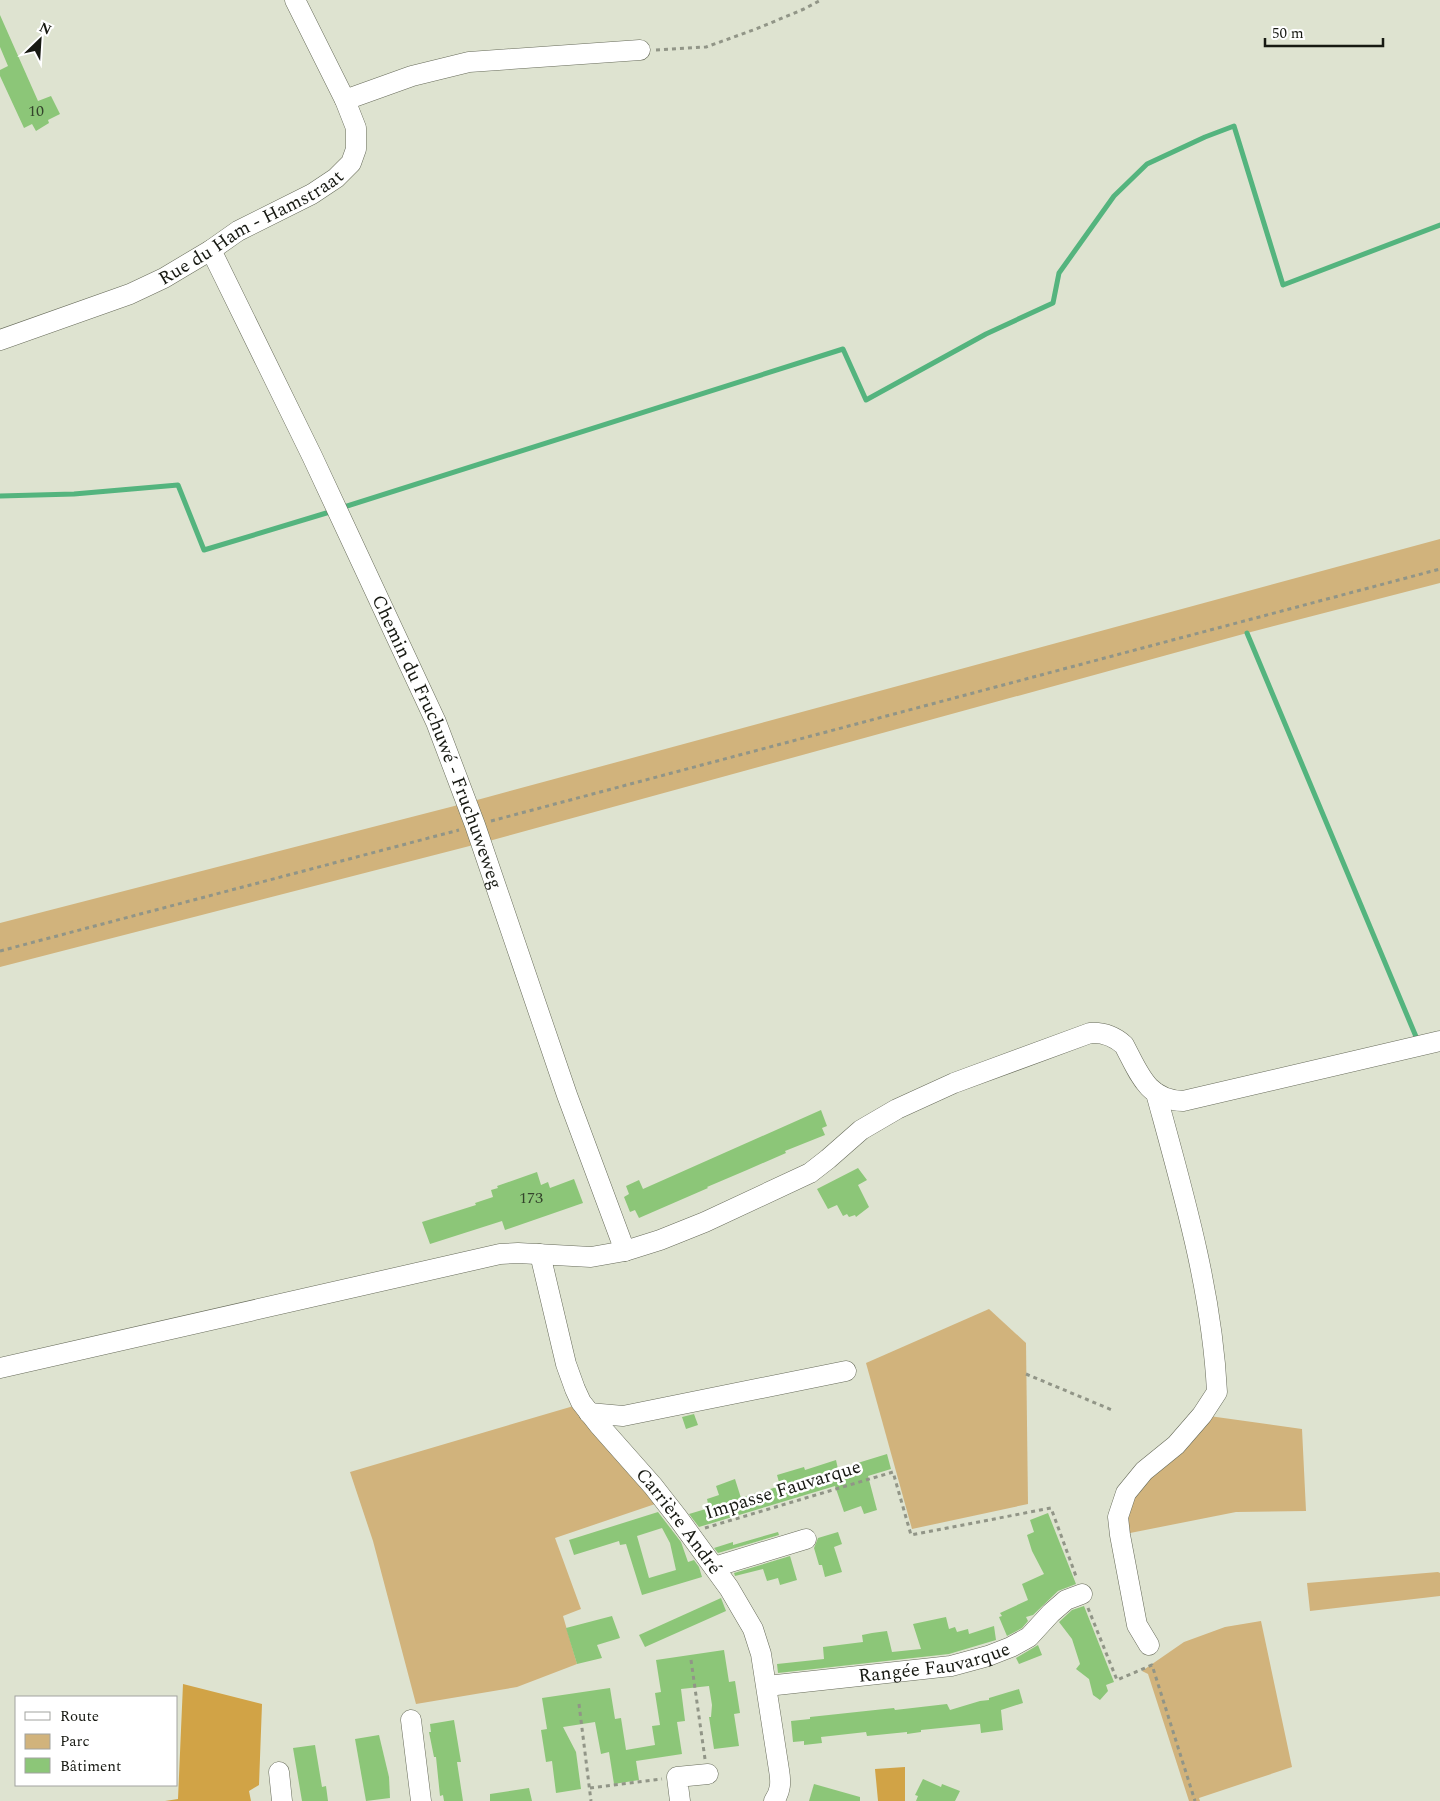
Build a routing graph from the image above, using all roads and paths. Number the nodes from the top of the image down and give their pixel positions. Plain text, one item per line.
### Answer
1 (295, 0) edge
2 (821, 0) edge
3 (640, 50) joint
4 (345, 100) junction
5 (211, 250) junction
6 (0, 340) edge
7 (1440, 569) edge
8 (475, 825) junction
9 (0, 951) edge
10 (1440, 1041) edge
11 (1156, 1093) junction
12 (624, 1252) junction
13 (540, 1254) junction
14 (0, 1368) edge
15 (846, 1371) dead end
16 (1026, 1374) dead end
17 (1112, 1410) dead end
18 (589, 1413) junction
19 (692, 1537) junction
20 (806, 1539) dead end
21 (714, 1567) junction
22 (1082, 1594) junction
23 (1149, 1645) dead end
24 (691, 1660) dead end
25 (767, 1686) junction
26 (578, 1704) dead end
27 (411, 1720) dead end
28 (279, 1772) dead end
29 (708, 1774) joint
30 (677, 1777) junction
31 (590, 1788) junction
32 (282, 1801) edge
33 (422, 1801) edge
34 (591, 1801) edge
35 (680, 1801) edge
36 (774, 1801) edge
37 (1194, 1801) edge

1 - 4 street, Rue du Ham - Hamstraat
2 - 3 path
3 - 4 street
4 - 5 street, Rue du Ham - Hamstraat
5 - 6 street, Rue du Ham - Hamstraat
5 - 8 street, Chemin du Fruchuwé - Fruchuweweg
7 - 8 path
8 - 9 path
8 - 12 street, Chemin du Fruchuwé - Fruchuweweg
10 - 11 street
11 - 12 street
11 - 23 street
12 - 13 street
13 - 14 street
13 - 18 street, Carrière André
15 - 18 street
16 - 17 path
18 - 19 street, Carrière André
19 - 21 street, Carrière André
19 - 22 path, Impasse Fauvarque
20 - 21 street
21 - 25 street, Carrière André
22 - 25 street, Rangée Fauvarque
22 - 37 path
24 - 29 path
25 - 36 street, Carrière André
26 - 31 path
27 - 33 street
28 - 32 street
29 - 30 street
30 - 31 path
30 - 35 street
31 - 34 path

